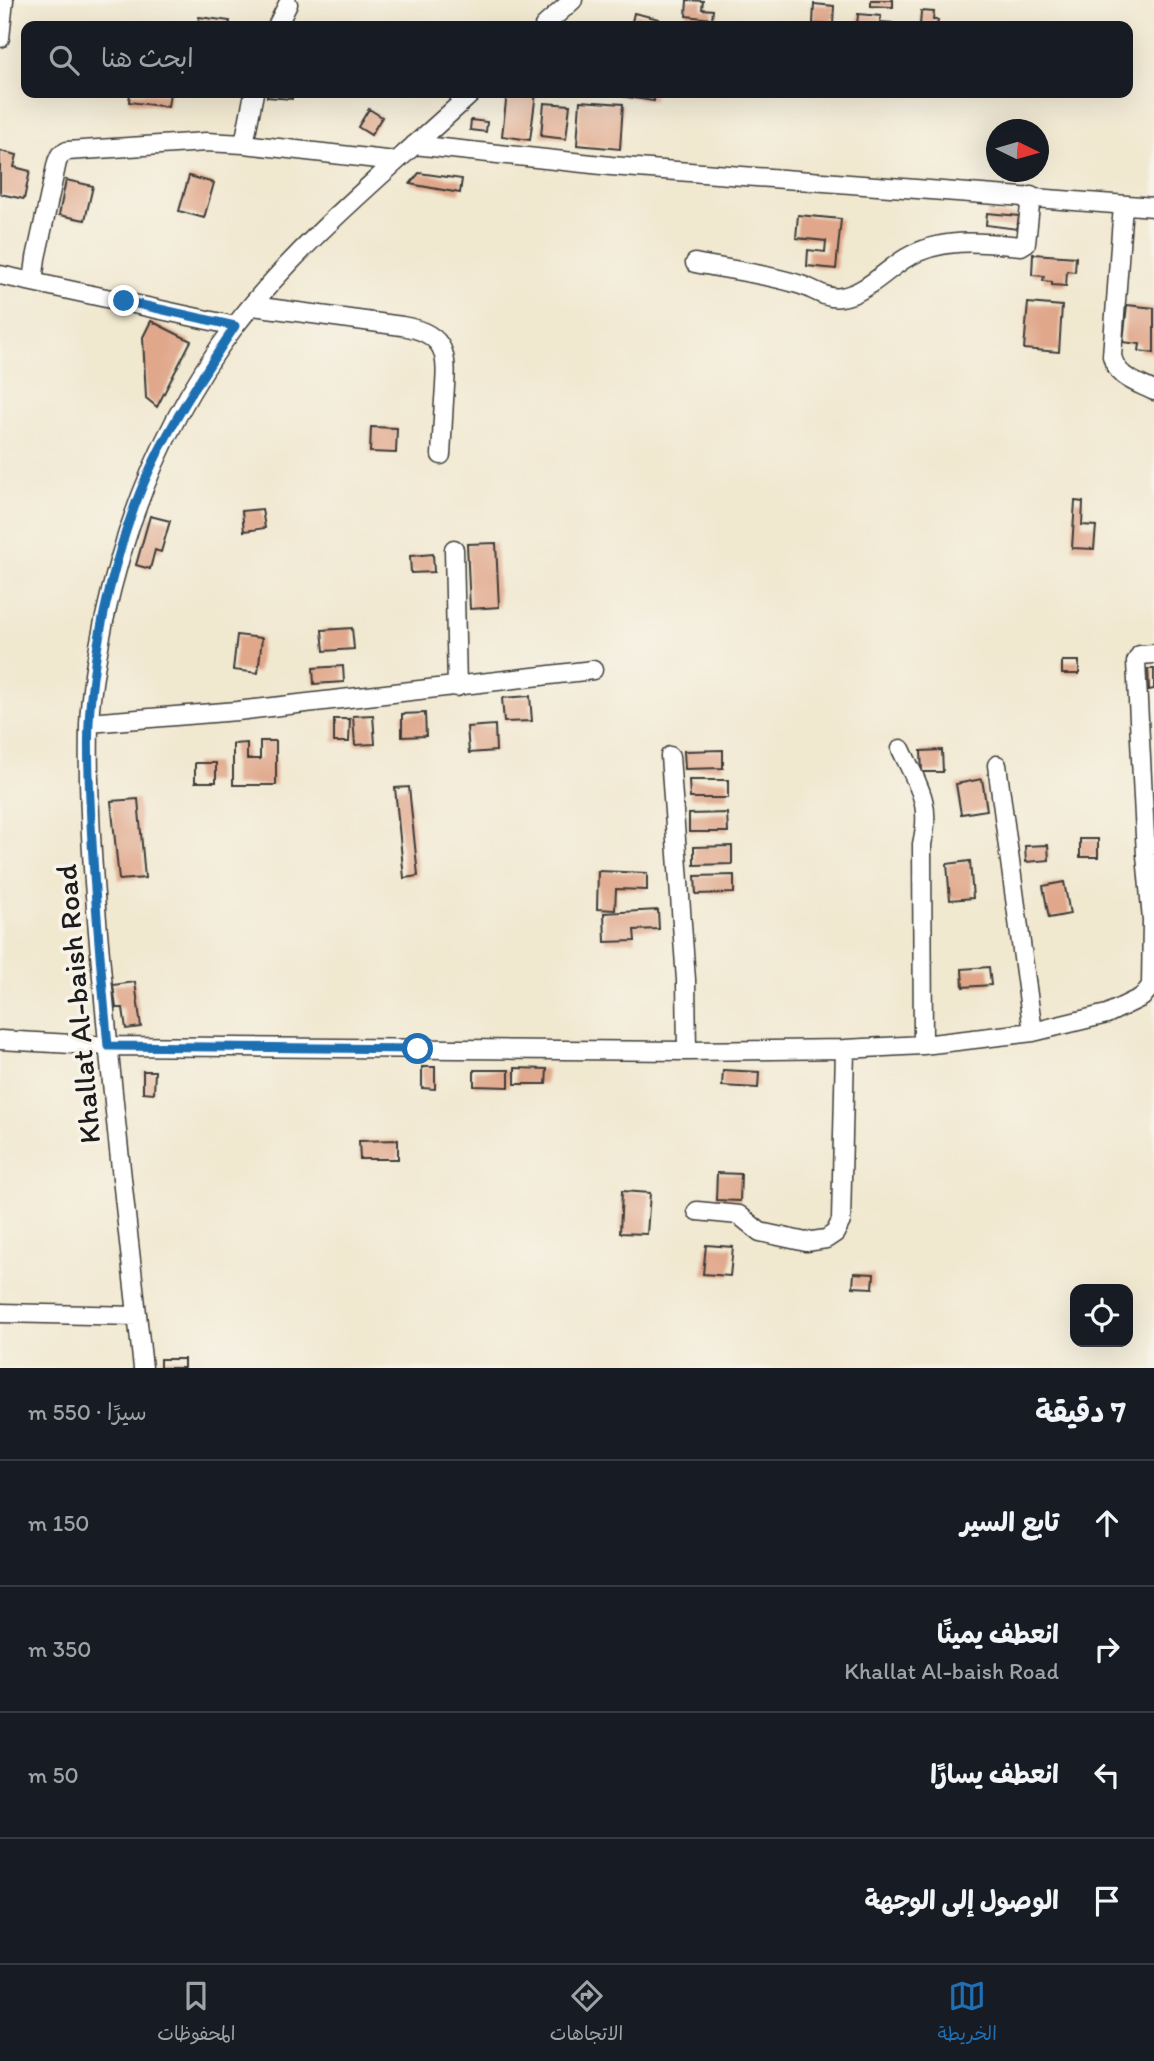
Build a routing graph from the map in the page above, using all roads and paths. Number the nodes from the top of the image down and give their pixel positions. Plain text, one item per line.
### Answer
1 (4, 0) edge
2 (573, 0) edge
3 (288, 4) dead end
4 (280, 21) edge
5 (550, 21) edge
6 (0, 38) edge
7 (253, 98) edge
8 (466, 98) edge
9 (244, 144) junction
10 (414, 145) junction
11 (395, 162) junction
12 (1031, 196) junction
13 (1123, 205) junction
14 (1154, 207) edge
15 (695, 263) dead end
16 (0, 275) edge
17 (33, 282) junction
18 (253, 306) junction
19 (235, 326) junction
20 (1154, 391) edge
21 (440, 455) dead end
22 (454, 549) dead end
23 (1154, 654) edge
24 (593, 670) dead end
25 (457, 687) junction
26 (89, 723) junction
27 (901, 749) dead end
28 (670, 756) dead end
29 (997, 765) dead end
30 (1148, 781) edge
31 (1153, 920) edge
32 (1033, 1031) junction
33 (0, 1040) edge
34 (923, 1045) junction
35 (108, 1046) junction
36 (845, 1049) junction
37 (687, 1051) junction
38 (697, 1211) dead end
39 (0, 1313) edge
40 (137, 1316) junction
41 (143, 1368) edge

1 - 6 street
2 - 5 street
3 - 4 street
7 - 9 street
8 - 10 street, Khallat Al-baish Road
9 - 11 street
9 - 17 street
10 - 11 street, Khallat Al-baish Road
10 - 12 street
11 - 18 street, Khallat Al-baish Road
12 - 13 street
12 - 15 street
13 - 14 street
13 - 20 street
16 - 17 street
17 - 19 street
18 - 19 street, Khallat Al-baish Road
18 - 21 street
19 - 26 street, Khallat Al-baish Road
22 - 25 street
23 - 30 street
24 - 25 street
25 - 26 street
26 - 35 street, Khallat Al-baish Road
27 - 34 street
28 - 37 street
29 - 32 street
30 - 31 street
31 - 32 street
32 - 34 street
33 - 35 street
34 - 36 street
35 - 37 street
35 - 40 street, Khallat Al-baish Road
36 - 37 street
36 - 38 street
39 - 40 street
40 - 41 street, Khallat Al-baish Road

